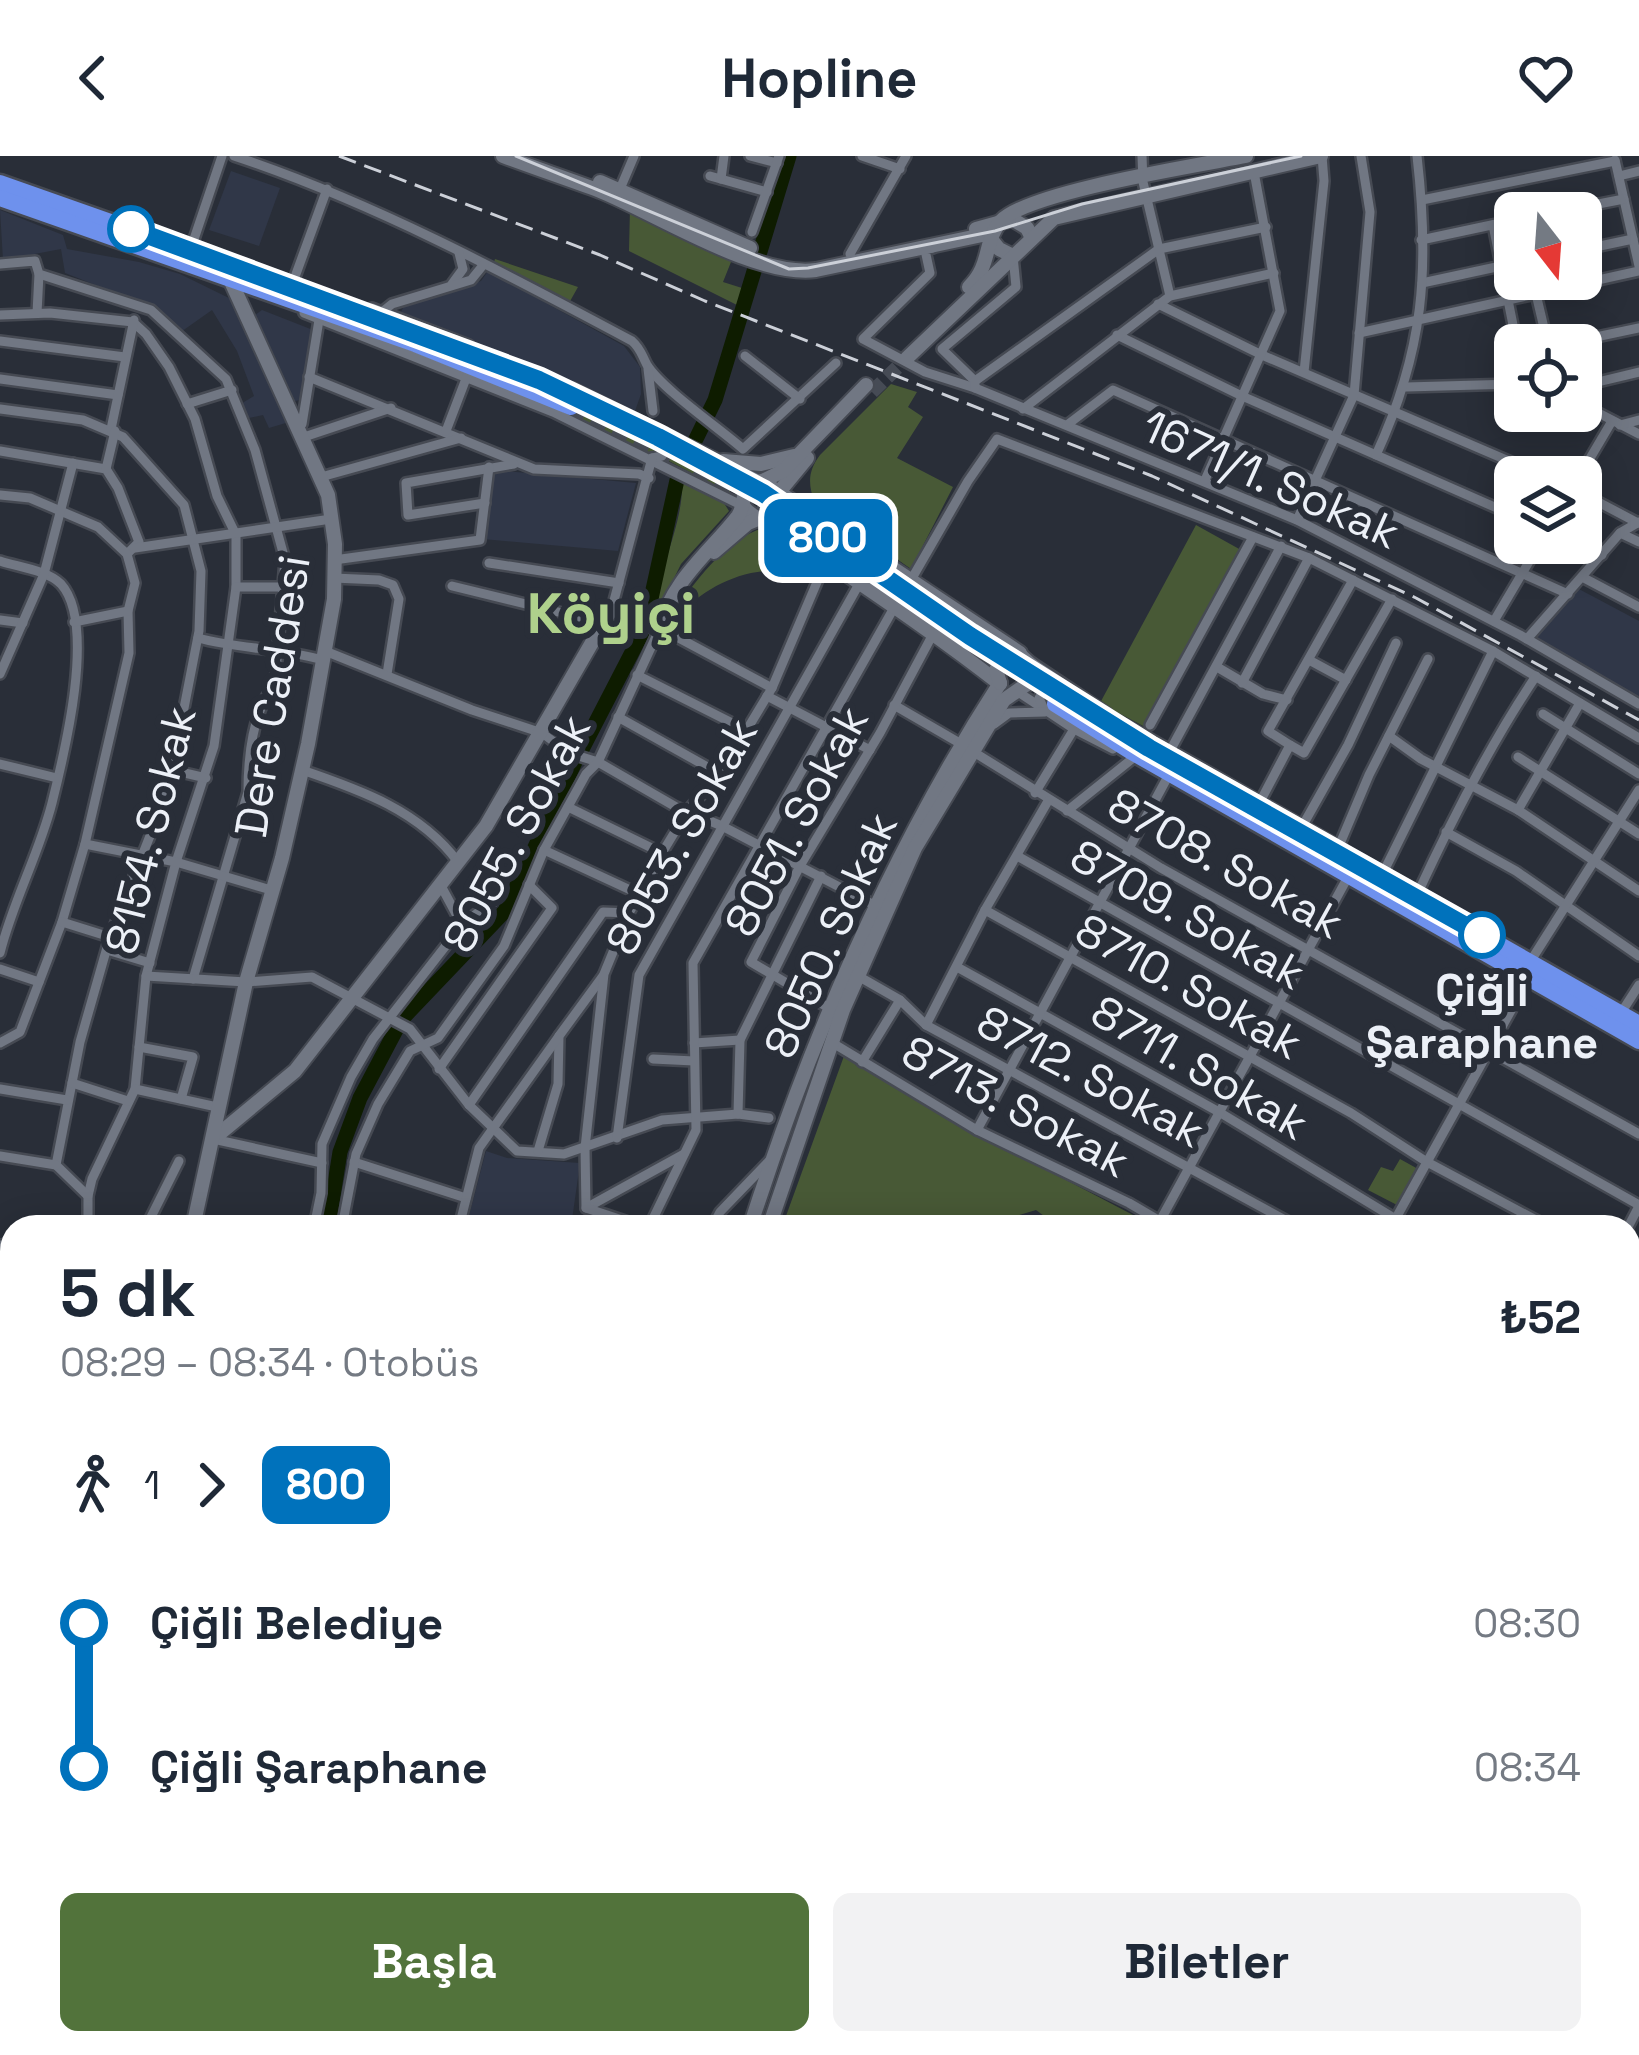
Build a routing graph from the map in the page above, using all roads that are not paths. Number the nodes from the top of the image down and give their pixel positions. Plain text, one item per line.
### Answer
1 (222, 156) edge
2 (234, 156) edge
3 (503, 156) edge
4 (530, 156) edge
5 (634, 156) edge
6 (724, 156) edge
7 (750, 156) edge
8 (862, 156) edge
9 (906, 156) edge
10 (1142, 156) edge
11 (1246, 156) edge
12 (1321, 156) edge
13 (1361, 156) edge
14 (1417, 156) edge
15 (1614, 158) edge
16 (778, 160) edge
17 (900, 169) junction
18 (1639, 171) edge
19 (1254, 172) junction
20 (1142, 176) junction
21 (1619, 176) junction
22 (0, 183) edge
23 (327, 189) junction
24 (620, 190) junction
25 (767, 192) junction
26 (1146, 194) junction
27 (0, 198) edge
28 (1624, 199) junction
29 (1422, 200) junction
30 (1602, 203) edge
31 (1002, 220) junction
32 (1493, 225) joint
33 (1266, 227) junction
34 (1494, 230) edge
35 (991, 237) junction
36 (1032, 238) junction
37 (1633, 239) junction
38 (1421, 241) junction
39 (749, 245) junction
40 (1602, 246) edge
41 (1159, 249) junction
42 (190, 251) junction
43 (459, 253) junction
44 (850, 254) junction
45 (1013, 256) junction
46 (1638, 261) edge
47 (775, 263) junction
48 (0, 264) edge
49 (484, 264) junction
50 (1494, 268) edge
51 (1274, 273) junction
52 (1602, 273) edge
53 (39, 274) junction
54 (229, 277) junction
55 (1422, 283) junction
56 (292, 286) junction
57 (450, 286) junction
58 (1170, 296) junction
59 (320, 297) junction
60 (1508, 300) joint
61 (1158, 304) junction
62 (137, 308) junction
63 (382, 312) junction
64 (37, 313) junction
65 (0, 316) edge
66 (319, 320) junction
67 (1420, 320) junction
68 (134, 322) junction
69 (1513, 324) edge
70 (1639, 328) edge
71 (1359, 333) junction
72 (1117, 335) junction
73 (1602, 336) edge
74 (0, 341) edge
75 (745, 356) dead end
76 (1262, 356) junction
77 (125, 357) junction
78 (836, 363) dead end
79 (647, 364) junction
80 (1304, 372) junction
81 (1639, 372) edge
82 (467, 376) junction
83 (309, 377) junction
84 (0, 379) edge
85 (1602, 381) edge
86 (975, 384) junction
87 (1494, 385) edge
88 (1406, 387) junction
89 (869, 388) tunnel mouth
90 (232, 390) junction
91 (1354, 394) junction
92 (118, 395) junction
93 (1243, 396) junction
94 (800, 399) junction
95 (187, 404) junction
96 (392, 408) junction
97 (0, 409) edge
98 (1024, 409) junction
99 (653, 411) dead end
100 (1396, 411) junction
101 (1602, 415) edge
102 (1639, 420) edge
103 (1616, 423) junction
104 (1067, 425) junction
105 (663, 429) junction
106 (113, 430) junction
107 (303, 431) junction
108 (446, 431) junction
109 (1639, 434) edge
110 (1333, 437) junction
111 (462, 438) junction
112 (1223, 440) junction
113 (0, 451) edge
114 (1376, 455) junction
115 (1498, 456) edge
116 (1593, 456) edge
117 (652, 458) junction
118 (801, 458) junction
119 (723, 461) junction
120 (73, 463) junction
121 (519, 463) junction
122 (489, 467) junction
123 (106, 469) junction
124 (321, 477) junction
125 (649, 478) junction
126 (1205, 480) junction
127 (1314, 480) junction
128 (762, 481) junction
129 (779, 492) junction
130 (0, 495) edge
131 (485, 503) junction
132 (1602, 504) edge
133 (743, 506) junction
134 (1494, 507) edge
135 (60, 508) junction
136 (814, 514) junction
137 (331, 519) junction
138 (759, 519) junction
139 (1297, 520) junction
140 (1639, 523) edge
141 (279, 528) junction
142 (1620, 533) junction
143 (236, 535) junction
144 (192, 537) junction
145 (1253, 537) junction
146 (1639, 542) edge
147 (1281, 546) junction
148 (131, 551) junction
149 (1602, 555) edge
150 (1309, 558) junction
151 (334, 560) junction
152 (0, 561) edge
153 (826, 561) junction
154 (489, 563) dead end
155 (1527, 564) edge
156 (1595, 564) edge
157 (1522, 573) junction
158 (44, 574) junction
159 (334, 578) junction
160 (1584, 578) junction
161 (911, 580) junction
162 (1353, 580) junction
163 (619, 584) junction
164 (859, 584) junction
165 (681, 585) junction
166 (236, 586) junction
167 (452, 586) dead end
168 (282, 587) junction
169 (1568, 594) junction
170 (1392, 599) junction
171 (1638, 606) edge
172 (895, 607) junction
173 (612, 608) junction
174 (128, 611) junction
175 (0, 620) edge
176 (1494, 621) junction
177 (74, 622) junction
178 (22, 623) junction
179 (603, 623) junction
180 (656, 628) junction
181 (933, 634) junction
182 (198, 638) junction
183 (1527, 639) junction
184 (1396, 643) dead end
185 (227, 646) junction
186 (280, 648) junction
187 (1493, 651) junction
188 (324, 655) junction
189 (1024, 656) junction
190 (1428, 659) dead end
191 (1309, 660) junction
192 (1216, 667) junction
193 (0, 674) edge
194 (387, 674) junction
195 (637, 675) junction
196 (1536, 676) junction
197 (1346, 680) junction
198 (1000, 683) junction
199 (1242, 683) junction
200 (1016, 690) junction
201 (769, 692) junction
202 (1287, 700) junction
203 (1055, 701) junction
204 (1580, 703) junction
205 (1639, 704) edge
206 (893, 705) junction
207 (790, 707) junction
208 (1543, 715) dead end
209 (618, 717) junction
210 (827, 724) junction
211 (1150, 725) dead end
212 (1565, 727) junction
213 (1074, 729) junction
214 (746, 730) junction
215 (985, 730) junction
216 (542, 733) junction
217 (1389, 736) junction
218 (1639, 738) edge
219 (1290, 745) junction
220 (967, 748) junction
221 (1171, 749) junction
222 (870, 750) junction
223 (1518, 757) dead end
224 (1132, 759) junction
225 (598, 762) junction
226 (0, 764) edge
227 (1434, 766) junction
228 (172, 770) junction
229 (302, 770) junction
230 (1540, 770) junction
231 (720, 774) junction
232 (1639, 774) edge
233 (57, 778) junction
234 (206, 778) junction
235 (1166, 779) junction
236 (1472, 784) junction
237 (1639, 790) edge
238 (1035, 793) junction
239 (1261, 800) junction
240 (1048, 801) junction
241 (568, 807) junction
242 (688, 810) junction
243 (1518, 810) junction
244 (1067, 812) junction
245 (1620, 821) junction
246 (1304, 825) junction
247 (722, 826) junction
248 (1446, 832) junction
249 (1639, 834) edge
250 (85, 844) junction
251 (760, 844) junction
252 (1339, 846) junction
253 (1130, 849) junction
254 (544, 850) junction
255 (662, 853) junction
256 (142, 856) junction
257 (1018, 857) junction
258 (176, 862) junction
259 (458, 862) junction
260 (1593, 862) junction
261 (800, 866) junction
262 (1349, 874) junction
263 (821, 876) junction
264 (226, 878) junction
265 (1374, 878) junction
266 (440, 884) junction
267 (529, 885) junction
268 (271, 890) junction
269 (1639, 890) edge
270 (639, 894) junction
271 (1416, 897) junction
272 (494, 899) dead end
273 (1102, 902) junction
274 (876, 906) junction
275 (1564, 907) junction
276 (985, 910) junction
277 (629, 913) junction
278 (62, 922) junction
279 (462, 926) junction
280 (110, 937) junction
281 (1309, 949) junction
282 (107, 950) junction
283 (0, 953) edge
284 (1639, 956) edge
285 (1071, 958) junction
286 (150, 963) junction
287 (957, 967) junction
288 (0, 969) edge
289 (1529, 971) junction
290 (773, 973) junction
291 (604, 974) junction
292 (146, 976) junction
293 (858, 976) junction
294 (193, 979) junction
295 (39, 982) junction
296 (246, 982) junction
297 (1639, 985) edge
298 (351, 1000) junction
299 (900, 1000) junction
300 (1278, 1003) junction
301 (829, 1008) junction
302 (1621, 1013) junction
303 (1042, 1014) junction
304 (391, 1018) junction
305 (1639, 1024) edge
306 (926, 1025) junction
307 (559, 1036) junction
308 (740, 1040) junction
309 (1639, 1041) edge
310 (831, 1042) junction
311 (0, 1043) edge
312 (694, 1043) junction
313 (422, 1046) junction
314 (140, 1047) junction
315 (1489, 1052) junction
316 (1250, 1058) junction
317 (652, 1059) dead end
318 (694, 1061) junction
319 (862, 1062) junction
320 (439, 1069) junction
321 (1011, 1071) junction
322 (73, 1083) junction
323 (0, 1089) edge
324 (134, 1089) junction
325 (181, 1099) junction
326 (67, 1100) junction
327 (128, 1101) junction
328 (1460, 1104) junction
329 (469, 1105) junction
330 (217, 1107) junction
331 (1219, 1112) junction
332 (738, 1114) junction
333 (694, 1117) junction
334 (769, 1118) dead end
335 (495, 1127) junction
336 (976, 1130) junction
337 (1639, 1134) edge
338 (617, 1138) junction
339 (213, 1139) junction
340 (585, 1148) junction
341 (538, 1151) junction
342 (684, 1154) junction
343 (0, 1156) edge
344 (773, 1156) junction
345 (179, 1161) dead end
346 (354, 1162) junction
347 (1427, 1162) junction
348 (322, 1163) junction
349 (56, 1165) junction
350 (1190, 1166) junction
351 (88, 1196) junction
352 (466, 1198) junction
353 (1639, 1206) edge
354 (586, 1208) junction
355 (88, 1215) edge
356 (154, 1215) edge
357 (199, 1215) edge
358 (316, 1215) edge
359 (344, 1215) edge
360 (462, 1215) edge
361 (608, 1215) edge
362 (652, 1215) edge
363 (718, 1215) edge
364 (754, 1215) edge
365 (773, 1215) edge
366 (1147, 1215) edge
367 (1169, 1215) edge
368 (1277, 1215) edge
369 (1380, 1215) edge
370 (1397, 1215) edge
371 (1526, 1215) edge

1 - 42 street
2 - 23 street
3 - 39 street
4 - 24 street
5 - 24 street
6 - 25 street
7 - 16 street
8 - 17 street
9 - 17 street
10 - 20 street
11 - 20 street
12 - 19 street
12 - 80 street
13 - 71 street
14 - 29 street
15 - 21 street
15 - 29 street
16 - 25 street
17 - 44 street
18 - 21 street
19 - 26 street
19 - 33 street
20 - 26 street
20 - 31 street
21 - 28 street
22 - 42 highway
23 - 43 street
23 - 56 street
24 - 39 street
25 - 39 street
26 - 36 street
26 - 41 street
27 - 54 highway
28 - 30 street
28 - 37 street
29 - 38 street
31 - 35 street
31 - 36 street
31 - 44 street
32 - 34 street
32 - 38 street
33 - 41 street
33 - 51 street
35 - 45 street
35 - 45 street
35 - 47 street
35 - 86 street, 1671/1. Sokak
36 - 45 street
37 - 40 street
37 - 46 street
38 - 55 street
39 - 47 street
41 - 58 street
41 - 86 street
42 - 56 highway
43 - 49 street
43 - 57 street
44 - 47 street
45 - 86 street
46 - 52 street
48 - 53 street
49 - 57 street
49 - 79 street
50 - 55 street
51 - 58 street
51 - 76 street
53 - 62 street
53 - 64 street
54 - 59 highway
54 - 66 street
54 - 107 street, Dere Caddesi
55 - 67 street
56 - 59 highway
57 - 63 street
58 - 61 street
59 - 63 street
60 - 67 street
60 - 69 street
61 - 72 street
61 - 76 street
62 - 68 street
62 - 90 street
63 - 105 street
64 - 65 street
64 - 68 street
66 - 82 street
66 - 83 street
67 - 71 street
67 - 88 street
68 - 77 street
68 - 95 street, 8154. Sokak
70 - 73 street
71 - 91 street
72 - 93 street
72 - 98 street
74 - 77 street
75 - 94 street
76 - 80 street
76 - 93 street
77 - 92 street
78 - 94 street
79 - 94 street
79 - 99 street
80 - 91 street
81 - 85 street
82 - 108 street
82 - 117 street
83 - 96 street
83 - 107 street
84 - 92 street
86 - 98 street, 1671/1. Sokak
87 - 88 street
88 - 100 street
89 - 118 street
90 - 95 street
90 - 141 street
91 - 100 street
91 - 110 street
92 - 106 street
93 - 110 street
93 - 112 street
95 - 143 street, 8154. Sokak
96 - 107 street
96 - 108 street
97 - 106 street
98 - 104 street, 1671/1. Sokak
100 - 114 street
100 - 115 street
101 - 103 street
102 - 103 street
103 - 109 street
103 - 116 street
104 - 112 street
104 - 126 street, 1671/1. Sokak
105 - 117 street
105 - 119 street
106 - 123 street
106 - 144 street
107 - 124 street, Dere Caddesi
108 - 111 street
110 - 114 street
110 - 127 street
111 - 121 street
111 - 124 street
112 - 126 street
112 - 127 street
113 - 120 street
114 - 134 street
117 - 125 street
117 - 133 street
118 - 119 street
118 - 128 street
118 - 129 street
118 - 136 street
119 - 128 street
120 - 123 street
120 - 135 street
121 - 122 street
121 - 125 street
122 - 131 street
122 - 131 street
123 - 148 street
124 - 137 street, Dere Caddesi
125 - 163 street
126 - 139 street, 1671/1. Sokak
127 - 139 street
127 - 157 street
128 - 129 street
128 - 133 street
129 - 136 street
129 - 138 street
130 - 135 street
131 - 151 street
132 - 140 street
133 - 138 street
133 - 165 street
135 - 148 street
135 - 158 street
136 - 161 street
137 - 141 street
137 - 151 street, Dere Caddesi
138 - 153 street
138 - 165 street
139 - 176 street, 1671/1. Sokak
140 - 142 street
141 - 143 street
141 - 168 street
142 - 146 street
142 - 149 street
143 - 144 street
143 - 166 street, 8154. Sokak
144 - 148 street
144 - 182 street
145 - 147 street
145 - 161 street
145 - 211 street
147 - 150 street
147 - 192 street
148 - 174 street
150 - 162 street
150 - 199 street
151 - 159 street, Dere Caddesi
152 - 158 street
153 - 164 street
153 - 201 street
154 - 163 street
155 - 157 street
156 - 160 street
157 - 169 street
157 - 176 street
158 - 177 street
158 - 178 street
159 - 188 street, Dere Caddesi
159 - 194 street
160 - 169 street
160 - 171 street
161 - 189 street
162 - 170 street
162 - 191 street
163 - 173 street
164 - 172 street
164 - 207 street, 8053. Sokak
165 - 180 street, 8055. Sokak
166 - 168 street
166 - 185 street, 8154. Sokak
167 - 179 street
168 - 186 street
169 - 183 street
170 - 187 street
170 - 197 street
172 - 181 street
172 - 210 street
173 - 179 street
173 - 180 street
174 - 177 street
174 - 250 street
175 - 178 street
176 - 183 street, 1671/1. Sokak
177 - 233 street
178 - 193 street
179 - 216 street
180 - 195 street, 8055. Sokak
180 - 201 street
181 - 198 street
181 - 206 street, 8051. Sokak
182 - 185 street
182 - 228 street
183 - 205 street, 1671/1. Sokak
184 - 246 street
185 - 186 street
185 - 234 street, 8154. Sokak
186 - 188 street
186 - 264 street
187 - 196 street
187 - 227 street
188 - 194 street
188 - 229 street, Dere Caddesi
189 - 198 street, 8050. Sokak
189 - 200 street
189 - 203 street
190 - 217 street
191 - 197 street
191 - 202 street
192 - 199 street
192 - 221 street
194 - 216 street
195 - 209 street, 8055. Sokak
195 - 214 street
196 - 204 street
196 - 236 street
197 - 219 street
198 - 200 street
198 - 220 street, 8050. Sokak
199 - 202 street
200 - 203 street
200 - 215 street, 8050. Sokak
201 - 207 street
201 - 214 street
202 - 219 street
203 - 213 street
203 - 215 street
203 - 221 street
203 - 265 highway
204 - 212 street
204 - 218 street
206 - 220 street, 8708. Sokak
206 - 222 street, 8051. Sokak
207 - 210 street
207 - 247 street, 8053. Sokak
208 - 212 street
209 - 225 street, 8055. Sokak
209 - 231 street
210 - 222 street
210 - 251 street
212 - 230 street
212 - 232 street
213 - 224 street
213 - 238 street
214 - 231 street
215 - 220 street, 8050. Sokak
216 - 225 street
216 - 259 street
217 - 227 street
217 - 252 street
219 - 239 street
220 - 238 street, 8708. Sokak
220 - 274 street, 8050. Sokak
220 - 293 street, 8050. Sokak
221 - 239 street
222 - 261 street, 8051. Sokak
223 - 230 street
224 - 235 street
224 - 244 street
225 - 241 street, 8055. Sokak
225 - 242 street
226 - 233 street
227 - 236 street
227 - 265 street
228 - 234 street
228 - 256 street
229 - 259 street
229 - 268 street, Dere Caddesi
230 - 243 street
230 - 245 street
231 - 242 street
233 - 283 street
234 - 258 street, 8154. Sokak
235 - 253 street
235 - 262 street
236 - 243 street
236 - 248 street
237 - 245 street
238 - 240 street, 8708. Sokak
239 - 246 street
240 - 244 street, 8708. Sokak
240 - 257 street
241 - 254 street, 8055. Sokak
241 - 255 street
242 - 247 street
242 - 255 street
243 - 260 street
244 - 253 street, 8708. Sokak
245 - 249 street
245 - 260 street
246 - 252 street
247 - 251 street
247 - 338 street, 8053. Sokak
248 - 271 street
248 - 275 street
250 - 256 street
250 - 278 street
251 - 261 street
251 - 312 street
252 - 265 street
253 - 273 street
253 - 281 street, 8708. Sokak
254 - 267 street, 8055. Sokak
254 - 270 street
255 - 270 street
256 - 258 street
256 - 280 street
257 - 273 street, 8709. Sokak
257 - 276 street
258 - 264 street
258 - 286 street, 8154. Sokak
259 - 266 street
260 - 269 street
260 - 275 street
261 - 263 street
261 - 290 street, 8051. Sokak
262 - 265 street
262 - 281 street
263 - 274 street
263 - 290 street
264 - 268 street
264 - 294 street
265 - 271 highway
265 - 289 highway
266 - 279 street
266 - 298 street
267 - 313 street, 8055. Sokak
267 - 320 street
268 - 296 street, Dere Caddesi
270 - 277 street
271 - 289 highway
272 - 279 street
273 - 285 street
273 - 300 street, 8709. Sokak
274 - 301 street, 8050. Sokak
275 - 284 street
275 - 289 street
276 - 285 street, 8710. Sokak
276 - 287 street
277 - 291 street
277 - 329 street
278 - 280 street
278 - 295 street
279 - 304 street
280 - 282 street
281 - 300 street
281 - 315 street, 8708. Sokak
282 - 286 street
282 - 322 street
285 - 303 street
285 - 316 street, 8710. Sokak
286 - 292 street, 8154. Sokak
287 - 303 street, 8711. Sokak
287 - 306 street
288 - 295 street
289 - 302 highway
289 - 309 highway
289 - 315 street
290 - 301 street, 8051. Sokak
290 - 308 street
291 - 307 street
291 - 340 street
292 - 294 street
292 - 314 street, 8154. Sokak
293 - 299 street, 8712. Sokak
293 - 310 street, 8050. Sokak
294 - 296 street
295 - 311 street
296 - 298 street
296 - 330 street, Dere Caddesi
297 - 302 street
298 - 304 street
298 - 339 street
299 - 306 street, 8712. Sokak
299 - 319 street
300 - 316 street
300 - 328 street, 8709. Sokak
301 - 344 street, 8050. Sokak
302 - 305 highway
303 - 321 street
303 - 331 street, 8711. Sokak
304 - 313 street
304 - 348 street
306 - 321 street, 8712. Sokak
307 - 335 street
307 - 341 street
308 - 312 street
308 - 332 street
310 - 319 street, 8713. Sokak
310 - 365 street, 8050. Sokak
312 - 318 street
313 - 320 street
313 - 346 street, 8055. Sokak
314 - 324 street, 8154. Sokak
314 - 325 street
315 - 328 street
315 - 337 street, 8708. Sokak
316 - 331 street
316 - 347 street, 8710. Sokak
317 - 318 street
318 - 333 street
319 - 336 street, 8713. Sokak
320 - 329 street
321 - 336 street
321 - 350 street, 8712. Sokak
322 - 326 street
322 - 327 street
323 - 326 street
324 - 325 street
324 - 327 street, 8154. Sokak
325 - 330 street
326 - 349 street
327 - 351 street, 8154. Sokak
328 - 347 street
328 - 353 street, 8709. Sokak
329 - 335 street
330 - 339 street, Dere Caddesi
331 - 350 street
331 - 369 street, 8711. Sokak
332 - 333 street
332 - 334 street
333 - 338 street
333 - 342 street
335 - 341 street
335 - 352 street
336 - 366 street, 8713. Sokak
338 - 340 street
339 - 348 street
339 - 357 street, Dere Caddesi
340 - 341 street
340 - 354 street
342 - 354 street
342 - 362 street
343 - 349 street
344 - 363 street
344 - 364 street, 8050. Sokak
345 - 356 street
346 - 352 street
346 - 359 street, 8055. Sokak
347 - 370 street
347 - 371 street, 8710. Sokak
348 - 358 street
349 - 351 street
350 - 367 street
350 - 368 street, 8712. Sokak
351 - 355 street, 8154. Sokak
352 - 360 street
354 - 361 street

